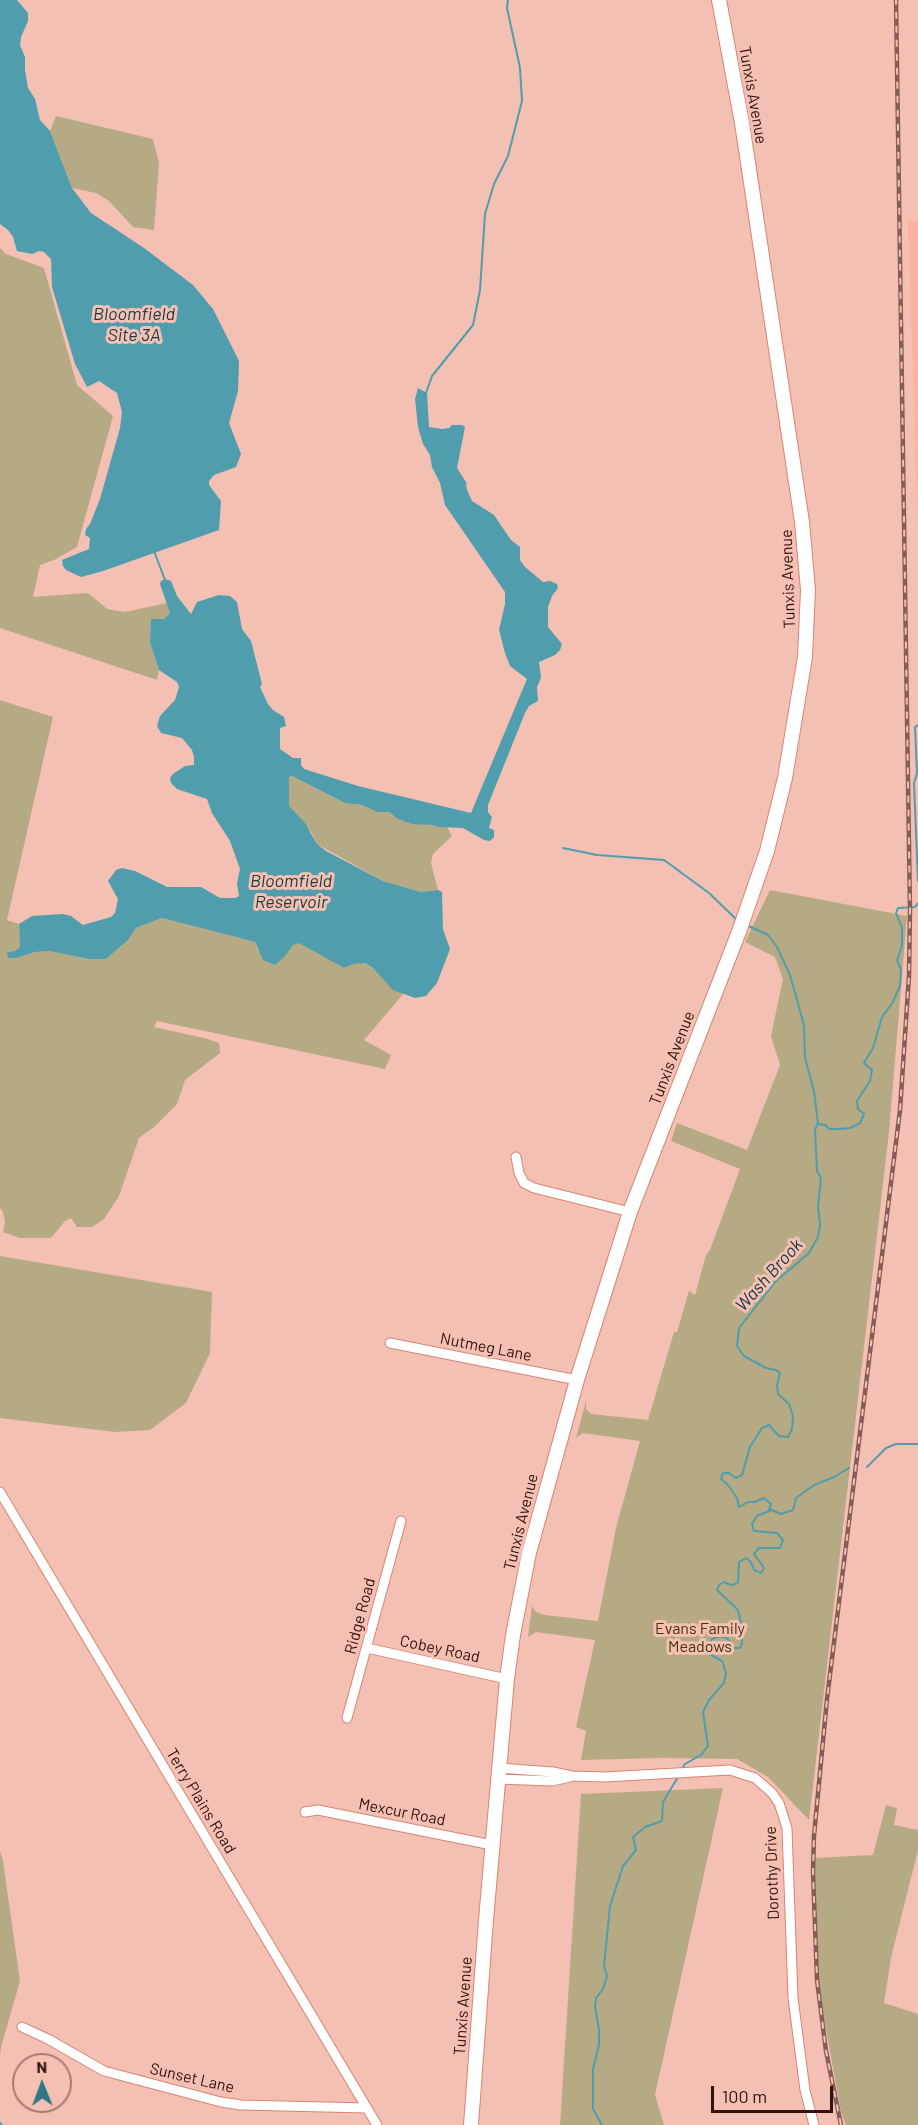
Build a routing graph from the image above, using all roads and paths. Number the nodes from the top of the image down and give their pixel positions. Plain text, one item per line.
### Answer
1 (719, 0) edge
2 (516, 1157) dead end
3 (630, 1212) junction
4 (390, 1342) dead end
5 (577, 1380) junction
6 (0, 1492) edge
7 (401, 1521) dead end
8 (367, 1648) junction
9 (507, 1678) junction
10 (348, 1718) dead end
11 (498, 1774) junction
12 (305, 1812) dead end
13 (492, 1845) junction
14 (22, 2027) dead end
15 (367, 2108) junction
16 (377, 2125) edge
17 (471, 2125) edge
18 (814, 2125) edge

1 - 3 main road, Tunxis Avenue
2 - 3 street
3 - 5 main road, Tunxis Avenue
4 - 5 street, Nutmeg Lane
5 - 9 main road, Tunxis Avenue
6 - 15 street, Terry Plains Road
7 - 8 street, Ridge Road
8 - 9 street, Cobey Road
8 - 10 street, Ridge Road
9 - 11 main road, Tunxis Avenue
11 - 13 main road, Tunxis Avenue
11 - 18 street, Dorothy Drive
12 - 13 street, Mexcur Road
13 - 17 main road, Tunxis Avenue
14 - 15 street, Sunset Lane
15 - 16 street, Terry Plains Road

